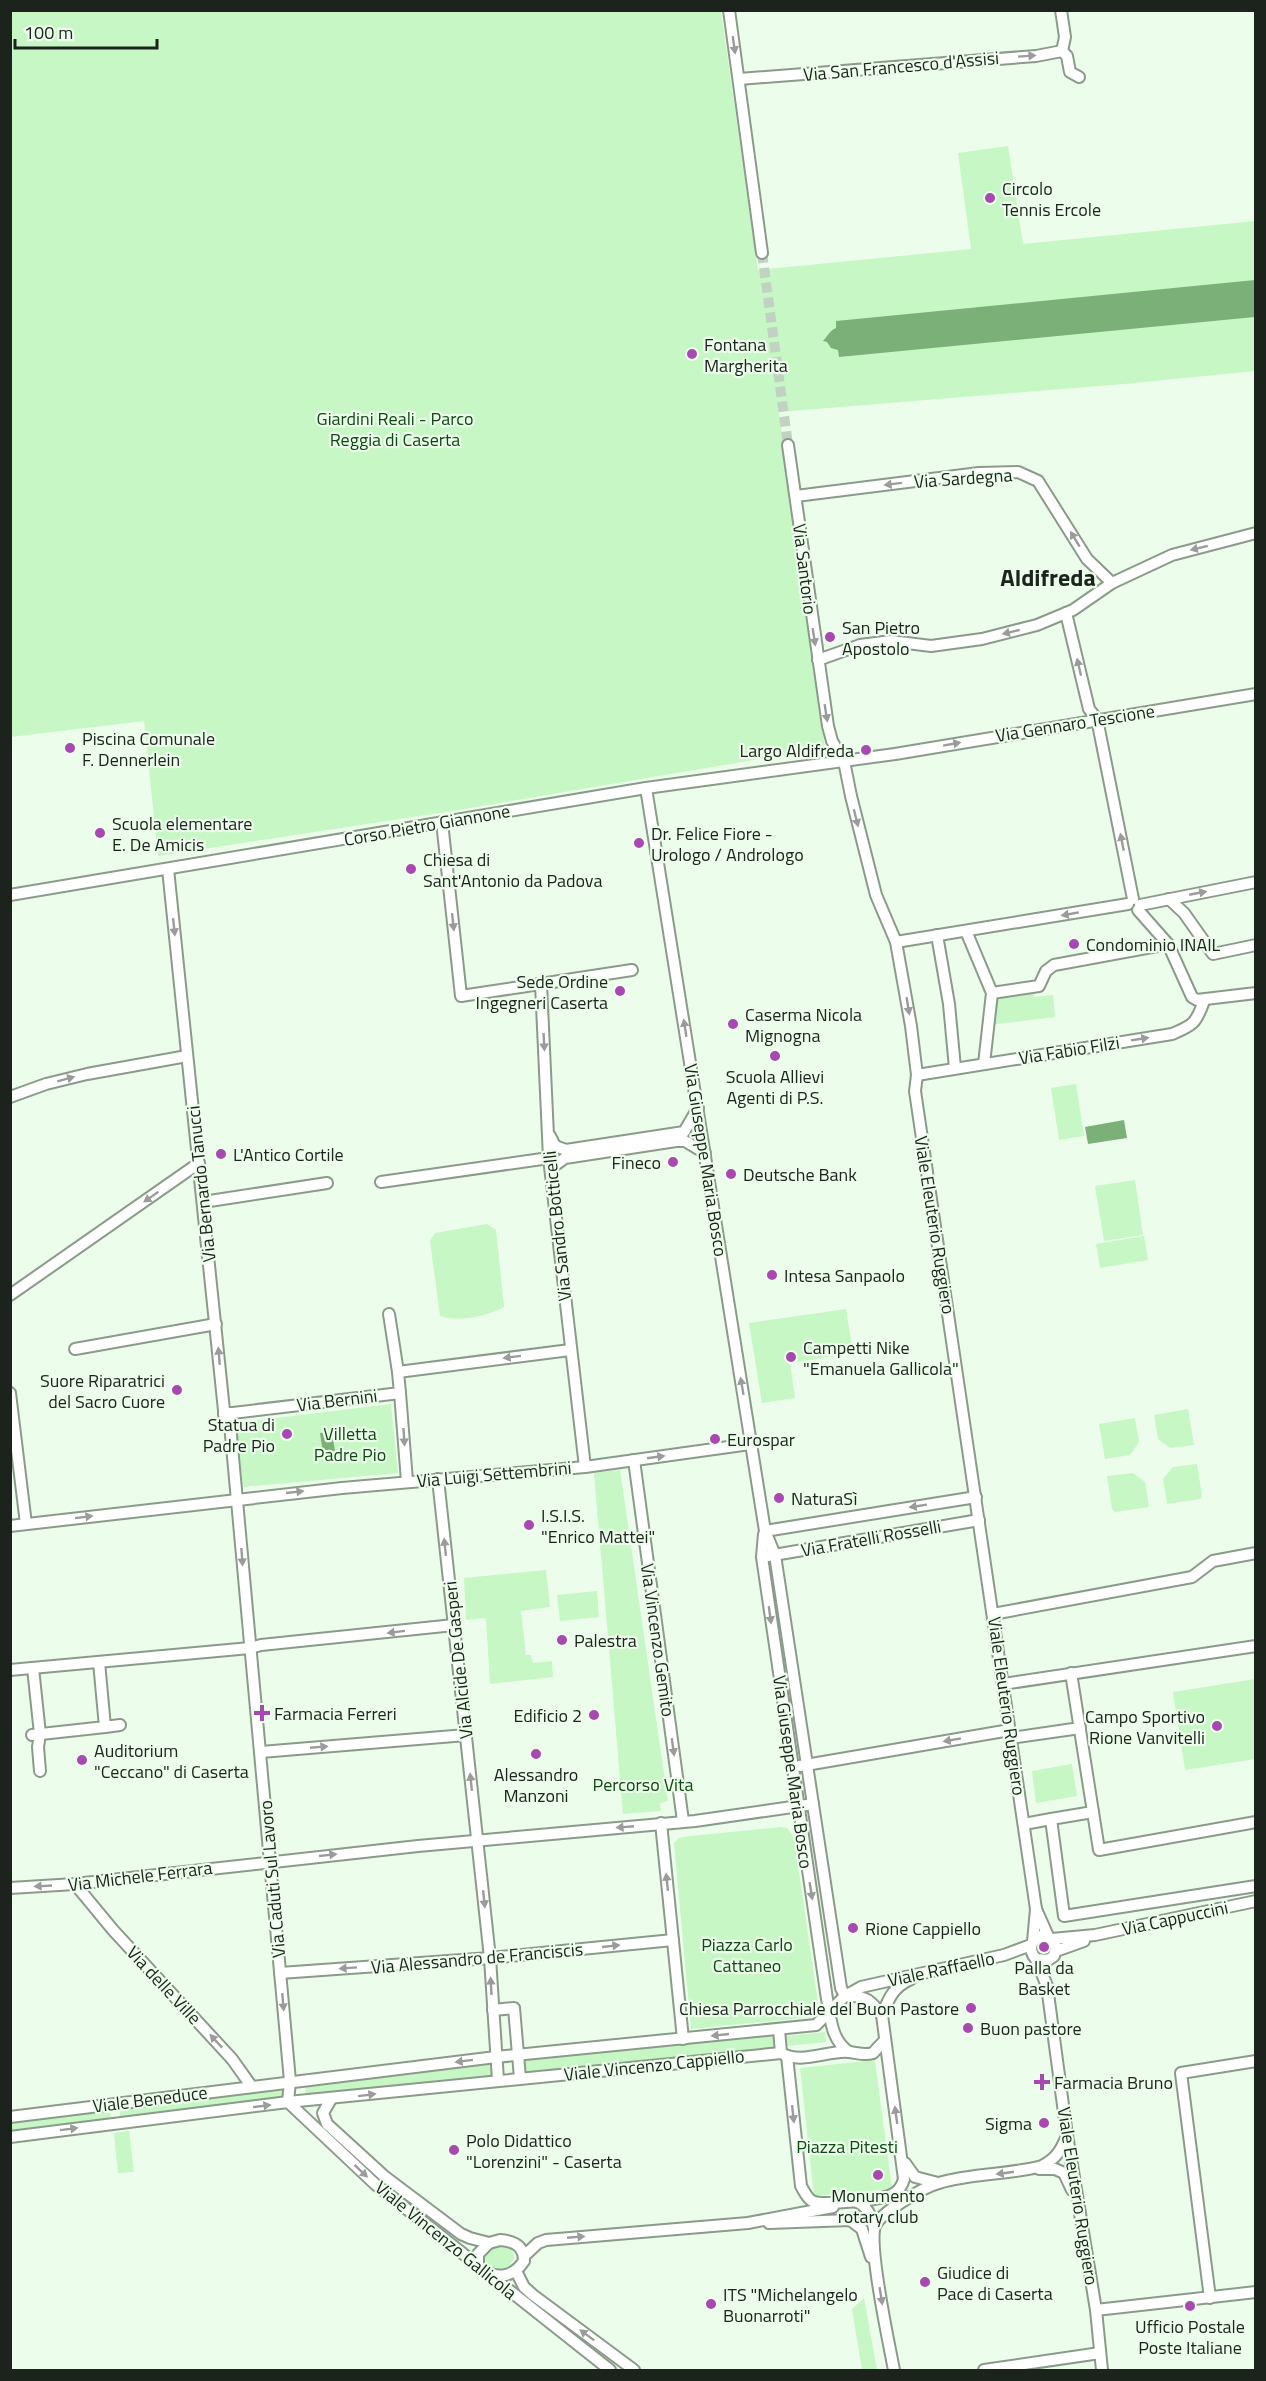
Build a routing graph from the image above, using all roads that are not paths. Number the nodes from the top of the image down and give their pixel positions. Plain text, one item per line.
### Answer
1 (729, 10) edge
2 (1061, 10) edge
3 (1062, 51) junction
4 (1078, 77) dead end
5 (739, 80) junction
6 (762, 253) tunnel mouth
7 (788, 445) tunnel mouth
8 (796, 496) junction
9 (1256, 533) edge
10 (1112, 583) junction
11 (1066, 613) junction
12 (818, 660) junction
13 (1256, 694) edge
14 (1097, 719) junction
15 (844, 761) junction
16 (646, 788) junction
17 (442, 822) junction
18 (168, 869) junction
19 (1256, 882) edge
20 (10, 895) edge
21 (1169, 899) junction
22 (1135, 905) junction
23 (966, 931) junction
24 (937, 935) junction
25 (896, 942) junction
26 (1168, 944) junction
27 (1256, 945) edge
28 (632, 970) dead end
29 (541, 984) junction
30 (992, 993) junction
31 (1256, 993) edge
32 (1204, 1001) junction
33 (187, 1056) junction
34 (984, 1064) junction
35 (955, 1068) junction
36 (917, 1075) junction
37 (10, 1097) edge
38 (698, 1108) junction
39 (548, 1133) junction
40 (705, 1153) junction
41 (199, 1163) junction
42 (550, 1163) junction
43 (381, 1182) dead end
44 (327, 1183) dead end
45 (203, 1202) junction
46 (10, 1294) edge
47 (389, 1314) dead end
48 (216, 1324) junction
49 (75, 1349) dead end
50 (568, 1350) junction
51 (398, 1372) junction
52 (10, 1393) edge
53 (400, 1393) junction
54 (227, 1413) junction
55 (750, 1444) junction
56 (634, 1460) junction
57 (582, 1467) junction
58 (438, 1479) junction
59 (407, 1481) junction
60 (976, 1497) junction
61 (235, 1499) junction
62 (980, 1520) junction
63 (26, 1524) junction
64 (10, 1526) edge
65 (765, 1531) junction
66 (1256, 1553) edge
67 (775, 1555) junction
68 (762, 1557) junction
69 (993, 1614) junction
70 (454, 1625) junction
71 (1256, 1646) edge
72 (250, 1648) junction
73 (99, 1662) junction
74 (33, 1668) junction
75 (10, 1670) edge
76 (1071, 1673) junction
77 (1003, 1684) junction
78 (120, 1725) dead end
79 (105, 1727) junction
80 (1080, 1728) junction
81 (36, 1734) junction
82 (1011, 1734) junction
83 (466, 1735) junction
84 (261, 1752) junction
85 (807, 1765) junction
86 (792, 1767) junction
87 (40, 1770) dead end
88 (813, 1804) junction
89 (798, 1807) junction
90 (1093, 1812) junction
91 (1051, 1820) junction
92 (683, 1821) junction
93 (1256, 1822) edge
94 (661, 1824) junction
95 (1024, 1824) junction
96 (477, 1840) junction
97 (270, 1862) junction
98 (75, 1884) junction
99 (1256, 1886) edge
100 (10, 1888) edge
101 (1256, 1901) edge
102 (1036, 1909) junction
103 (1095, 1935) junction
104 (1050, 1937) junction
105 (673, 1940) junction
106 (1033, 1950) junction
107 (1055, 1953) junction
108 (490, 1958) junction
109 (924, 1972) junction
110 (280, 1973) junction
111 (1047, 1986) junction
112 (845, 1996) junction
113 (492, 2010) junction
114 (830, 2013) junction
115 (882, 2016) junction
116 (778, 2029) junction
117 (683, 2038) junction
118 (885, 2040) junction
119 (849, 2052) junction
120 (784, 2054) junction
121 (518, 2055) junction
122 (496, 2057) junction
123 (1256, 2061) edge
124 (520, 2078) junction
125 (498, 2080) junction
126 (290, 2081) junction
127 (252, 2087) junction
128 (332, 2099) junction
129 (288, 2102) junction
130 (116, 2104) junction
131 (10, 2117) edge
132 (118, 2123) junction
133 (1067, 2135) junction
134 (10, 2137) edge
135 (901, 2153) junction
136 (1031, 2169) junction
137 (938, 2183) junction
138 (1078, 2200) junction
139 (854, 2201) junction
140 (748, 2223) junction
141 (874, 2229) junction
142 (489, 2243) junction
143 (524, 2256) junction
144 (483, 2271) junction
145 (516, 2271) junction
146 (878, 2273) junction
147 (1256, 2292) edge
148 (1210, 2298) junction
149 (1096, 2310) junction
150 (1100, 2353) junction
151 (610, 2370) edge
152 (634, 2370) edge
153 (894, 2370) edge
154 (984, 2370) edge
155 (1102, 2370) edge

1 -> 5 street
2 - 3 street
3 - 4 street
5 -> 3 street, Via San Francesco d'Assisi
5 - 6 street
7 - 8 street, Via Santorio
10 -> 8 street, Via Sardegna
8 -> 12 street, Via Santorio
9 -> 10 street
10 - 11 street
11 -> 12 street
14 -> 11 street
12 -> 15 street, Via Santorio
13 - 14 street, Via Gennaro Tescione
15 -> 14 street, Via Gennaro Tescione
22 -> 14 street
15 - 16 street, Corso Pietro Giannone
15 -> 25 street, Viale Eleuterio Ruggiero
16 - 17 street, Corso Pietro Giannone
38 -> 16 street, Via Giuseppe Maria Bosco
17 - 18 street, Corso Pietro Giannone
17 -> 29 street
18 - 20 street, Corso Pietro Giannone
18 -> 33 street, Via Bernardo Tanucci
21 -> 19 street
21 - 22 street
21 - 27 street
22 -> 23 street
22 - 26 street
23 - 24 street
23 - 30 street
24 - 25 street
24 - 35 street
25 -> 36 street, Viale Eleuterio Ruggiero
26 - 30 street
26 - 32 street
28 - 29 street
29 -> 39 street, Via Sandro Botticelli
30 - 34 street
31 - 32 street
34 -> 32 street, Via Fabio Filzi
37 -> 33 street
33 - 41 street, Via Bernardo Tanucci
34 - 35 street, Via Fabio Filzi
35 - 36 street, Via Fabio Filzi
36 - 60 street, Viale Eleuterio Ruggiero
38 - 39 street
38 - 40 street, Via Giuseppe Maria Bosco
39 - 42 street, Via Sandro Botticelli
40 - 42 street
55 -> 40 street, Via Giuseppe Maria Bosco
41 - 45 street, Via Bernardo Tanucci
41 -> 46 street
42 - 43 street
42 - 50 street, Via Sandro Botticelli
44 - 45 street
45 - 48 street, Via Bernardo Tanucci
47 - 51 street
48 - 49 street
54 -> 48 street, Via Bernardo Tanucci
50 -> 51 street, Via Bernini
50 - 57 street, Via Sandro Botticelli
51 - 53 street, Via Bernini
52 - 63 street
53 - 54 street, Via Bernini
53 -> 59 street
54 - 61 street, Via Bernardo Tanucci
56 -> 55 street, Via Luigi Settembrini
55 - 65 street, Via Giuseppe Maria Bosco
56 - 57 street, Via Luigi Settembrini
56 -> 92 street, Via Vincenzo Gemito
57 - 58 street, Via Luigi Settembrini
58 - 59 street, Via Luigi Settembrini
70 -> 58 street, Via Alcide De Gasperi
61 -> 59 street, Via Luigi Settembrini
60 - 62 street, Viale Eleuterio Ruggiero
60 -> 65 street, Via Fratelli Rosselli
63 -> 61 street, Via Luigi Settembrini
61 -> 72 street, Via Caduti Sul Lavoro
62 - 67 street, Via Fratelli Rosselli
62 - 69 street, Viale Eleuterio Ruggiero
63 - 64 street, Via Luigi Settembrini
65 - 67 street, Via Giuseppe Maria Bosco
65 - 68 street, Via Giuseppe Maria Bosco
66 - 69 street
67 - 68 street, Via Fratelli Rosselli
67 - 85 street, Via Giuseppe Maria Bosco
68 -> 86 street, Via Giuseppe Maria Bosco
69 - 77 street, Viale Eleuterio Ruggiero
70 -> 72 street
70 - 83 street, Via Alcide De Gasperi
71 - 76 street
72 - 73 street
72 - 84 street, Via Caduti Sul Lavoro
73 - 74 street
73 - 79 street
74 - 75 street
74 - 81 street
76 - 77 street
76 - 80 street
77 - 82 street, Viale Eleuterio Ruggiero
78 - 79 street
79 - 81 street
80 - 82 street
80 - 90 street
81 - 87 street
82 -> 85 street
82 - 95 street, Viale Eleuterio Ruggiero
84 -> 83 street
96 -> 83 street, Via Alcide De Gasperi
84 - 97 street, Via Caduti Sul Lavoro
85 - 86 street
85 - 88 street, Via Giuseppe Maria Bosco
86 - 89 street, Via Giuseppe Maria Bosco
88 - 89 street
88 - 112 street, Via Giuseppe Maria Bosco
89 - 92 street
89 -> 114 street, Via Giuseppe Maria Bosco
90 - 91 street
90 - 93 street
91 - 95 street
91 - 99 street
92 - 94 street, Via Michele Ferrara
94 -> 96 street, Via Michele Ferrara
105 -> 94 street
95 - 102 street, Viale Eleuterio Ruggiero
97 -> 96 street, Via Michele Ferrara
96 -> 108 street, Via Alcide De Gasperi
97 - 98 street, Via Michele Ferrara
97 - 110 street, Via Caduti Sul Lavoro
98 -> 100 street, Via Michele Ferrara
127 -> 98 street, Via delle Ville
101 - 103 street, Via Cappuccini
102 - 104 street, Viale Eleuterio Ruggiero
102 - 106 street, Viale Eleuterio Ruggiero
103 - 104 street, Via Cappuccini
103 - 107 street, Via Cappuccini
104 - 106 street, Via Cappuccini
104 - 107 street, Viale Eleuterio Ruggiero
108 -> 105 street, Via Alessandro de Franciscis
105 - 117 street
106 - 107 street, Via Cappuccini
106 - 109 street, Viale Raffaello
106 - 111 street, Viale Eleuterio Ruggiero
107 - 111 street, Viale Eleuterio Ruggiero
108 -> 110 street, Via Alessandro de Franciscis
113 -> 108 street, Via Alcide De Gasperi
109 - 112 street, Viale Raffaello
109 - 115 street
110 -> 126 street, Via Caduti Sul Lavoro
111 - 133 street, Viale Eleuterio Ruggiero
112 - 114 street
112 - 115 street
113 - 121 street
113 - 122 street, Via Alcide De Gasperi
114 - 116 street
114 - 119 street
115 - 118 street
116 -> 117 street, Viale Vincenzo Cappiello
116 - 120 street
117 - 121 street, Viale Vincenzo Cappiello
118 - 119 street
135 -> 118 street
119 - 120 street
120 - 124 street, Viale Vincenzo Cappiello
120 -> 139 street
121 - 122 street, Viale Vincenzo Cappiello
121 - 124 street
122 - 125 street
122 -> 126 street, Viale Vincenzo Cappiello
123 - 148 street
124 - 125 street, Viale Vincenzo Cappiello
128 -> 125 street, Viale Vincenzo Cappiello
126 - 127 street, Viale Beneduce
126 - 129 street, Via Caduti Sul Lavoro
127 - 130 street, Viale Beneduce
128 - 129 street, Viale Vincenzo Cappiello
128 - 142 street, Viale Vincenzo Gallicola
132 -> 129 street, Viale Beneduce
129 -> 144 street, Viale Vincenzo Gallicola
130 - 131 street, Viale Beneduce
130 - 132 street
134 -> 132 street, Viale Beneduce
133 - 136 street
133 - 138 street, Viale Eleuterio Ruggiero
135 - 137 street
135 - 139 street
136 -> 137 street
136 - 138 street
137 - 141 street
138 - 149 street, Viale Eleuterio Ruggiero
139 - 140 street
139 - 141 street
143 -> 140 street
140 - 146 street
141 - 146 street
142 - 143 street
142 - 144 street
143 - 145 street
144 - 145 street
144 - 151 street, Viale Vincenzo Gallicola
152 -> 145 street, Viale Vincenzo Gallicola
146 -> 153 street
147 - 148 street
148 - 149 street
149 - 150 street, Viale Eleuterio Ruggiero
150 - 154 street
150 - 155 street, Viale Eleuterio Ruggiero

